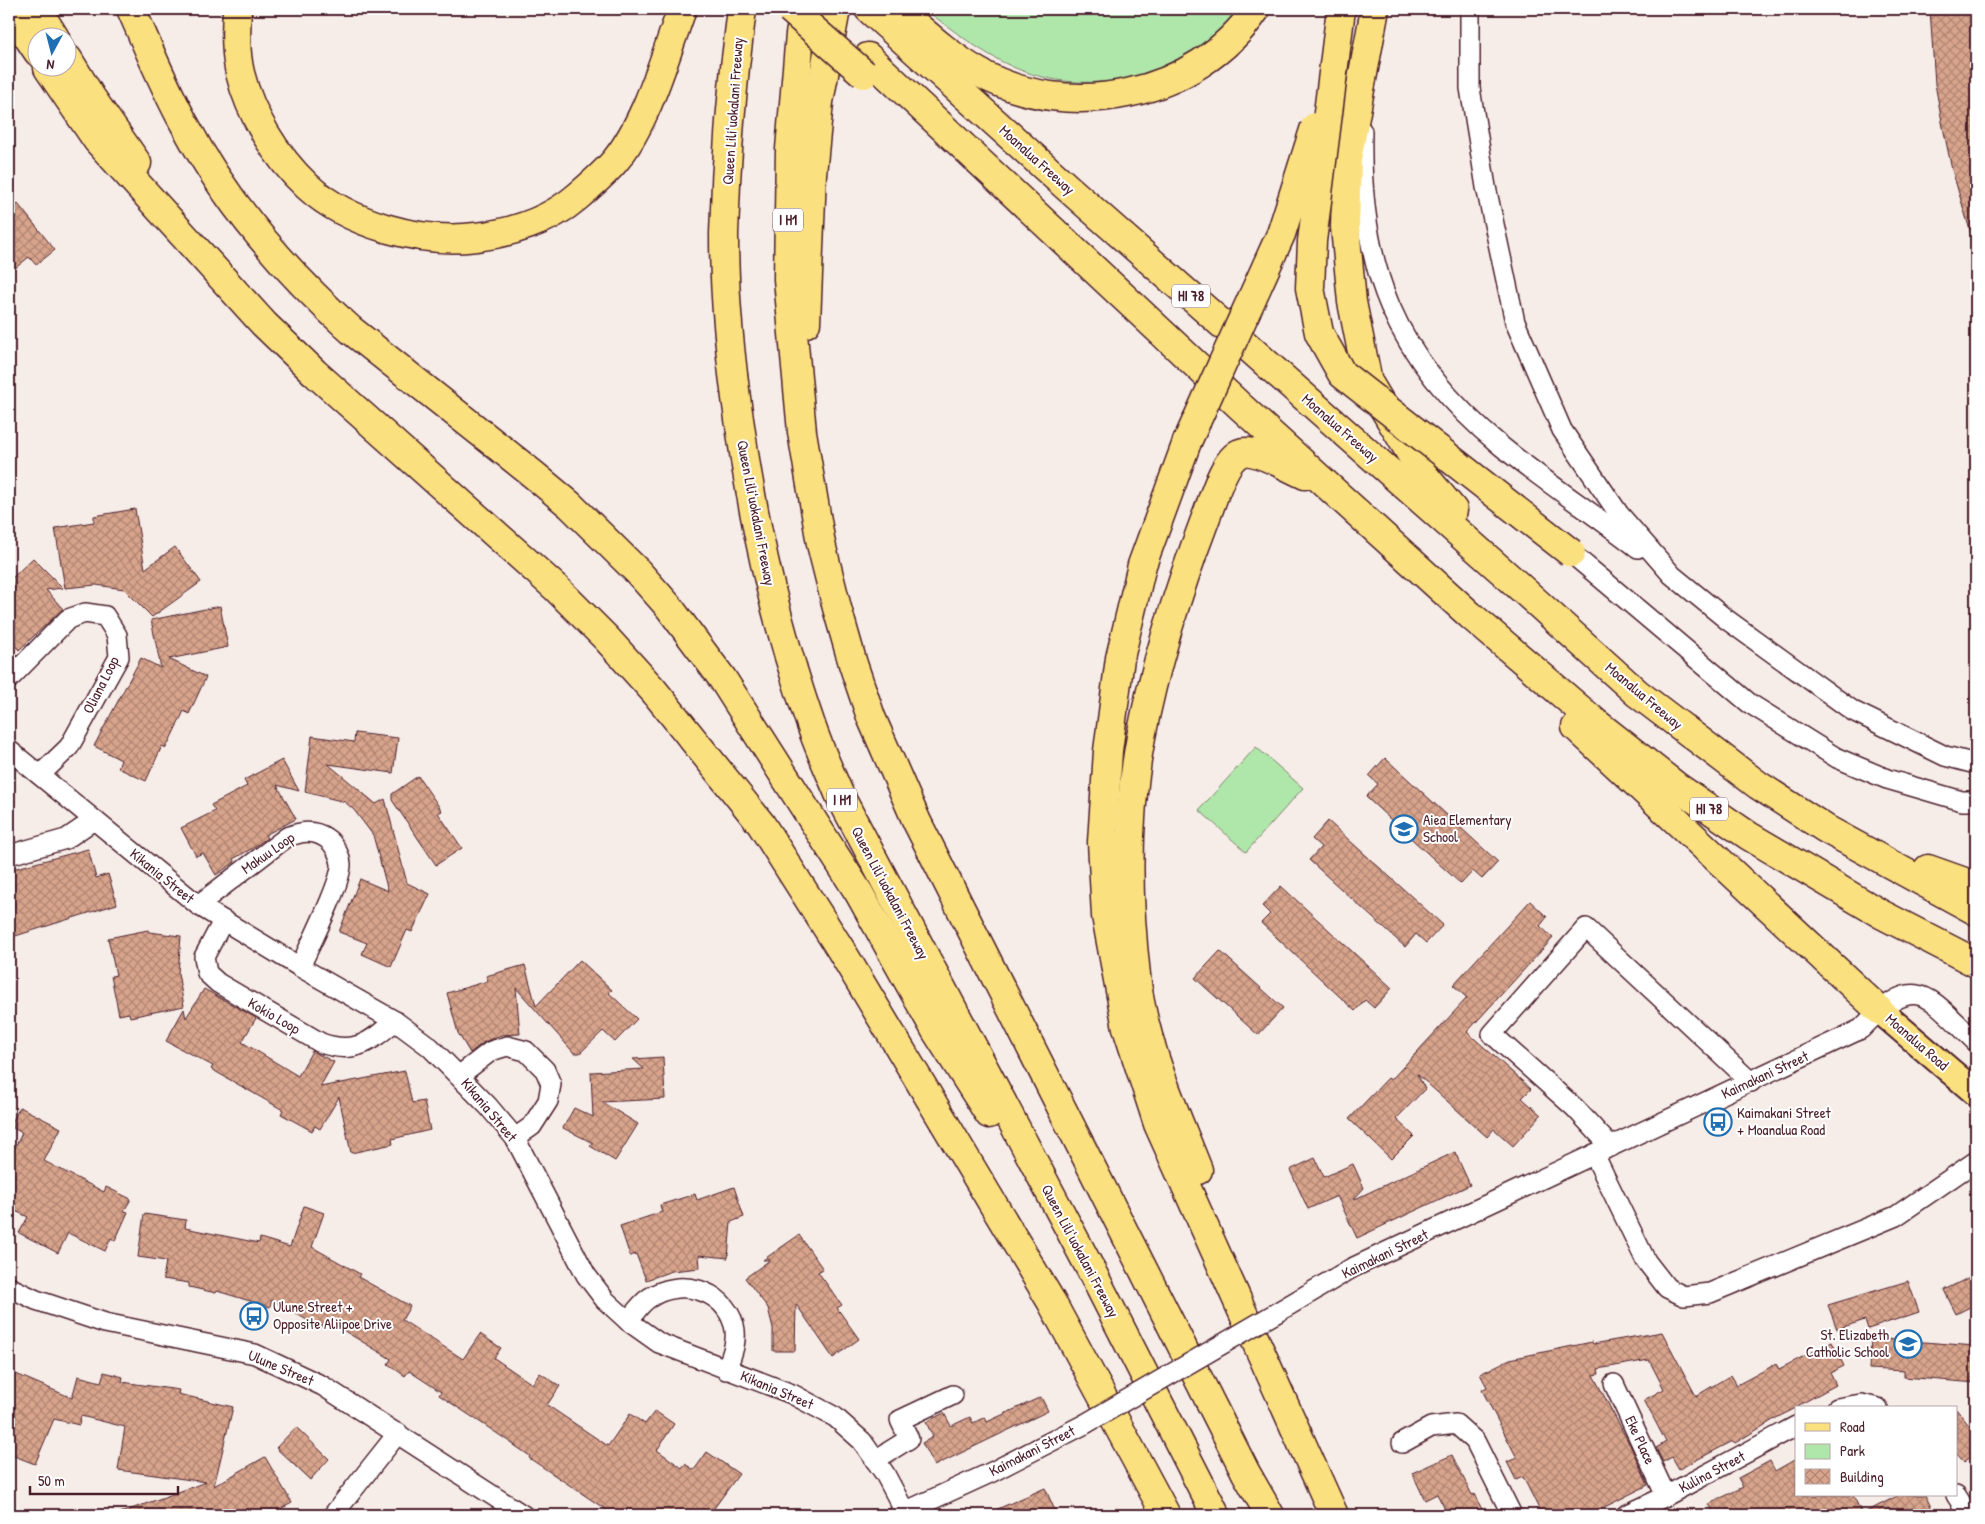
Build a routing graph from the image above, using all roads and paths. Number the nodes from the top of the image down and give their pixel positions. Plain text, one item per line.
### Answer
1 (9, 9) edge
2 (37, 9) edge
3 (131, 9) edge
4 (237, 9) edge
5 (682, 9) edge
6 (742, 9) edge
7 (790, 9) edge
8 (805, 9) edge
9 (813, 9) edge
10 (836, 9) edge
11 (879, 9) edge
12 (1256, 9) edge
13 (1341, 9) edge
14 (1376, 9) edge
15 (1470, 9) edge
16 (49, 28) edge
17 (28, 37) edge
18 (866, 65) junction
19 (78, 75) edge
20 (55, 78) edge
21 (217, 270) junction
22 (802, 432) junction
23 (1329, 486) junction
24 (1571, 553) joint
25 (1672, 575) junction
26 (1512, 580) junction
27 (1470, 615) junction
28 (9, 679) edge
29 (9, 750) edge
30 (1976, 764) edge
31 (40, 775) junction
32 (1976, 801) edge
33 (94, 820) junction
34 (1826, 829) junction
35 (9, 855) edge
36 (1976, 886) edge
37 (198, 906) junction
38 (1976, 911) edge
39 (223, 921) junction
40 (1976, 963) edge
41 (300, 967) junction
42 (1879, 1010) junction
43 (395, 1021) junction
44 (1976, 1042) edge
45 (460, 1076) junction
46 (1751, 1082) junction
47 (1976, 1093) edge
48 (515, 1138) junction
49 (1603, 1151) junction
50 (1976, 1161) edge
51 (1091, 1270) junction
52 (9, 1287) edge
53 (628, 1321) junction
54 (1257, 1345) junction
55 (726, 1370) junction
56 (1614, 1384) dead end
57 (953, 1395) dead end
58 (1848, 1406) edge
59 (1869, 1406) edge
60 (1795, 1427) edge
61 (398, 1433) junction
62 (1402, 1443) dead end
63 (875, 1460) junction
64 (1666, 1496) junction
65 (1957, 1496) edge
66 (902, 1514) edge
67 (333, 1515) edge
68 (523, 1515) edge
69 (1166, 1515) edge
70 (1216, 1515) edge
71 (1270, 1515) edge
72 (1334, 1515) edge
73 (1512, 1515) edge
74 (1626, 1515) edge
75 (1969, 1515) edge

1 - 17 highway
2 - 16 highway
3 - 51 highway
4 - 5 highway
6 - 51 highway, Queen Liliʻuokalani Freeway / I H1
7 - 18 highway, bridge
8 - 22 highway, I H1
9 - 18 highway
10 - 22 highway
11 - 12 highway
11 - 26 highway, Moanalua Freeway / HI 78
13 - 24 highway, bridge
13 - 54 highway, bridge
14 - 25 street
14 - 26 highway
15 - 25 street
18 - 23 highway, HI 78
19 - 21 highway
20 - 21 highway
21 - 69 highway
22 - 71 highway, I H1
23 - 27 highway, HI 78
23 - 54 highway
24 - 32 street
25 - 30 street
26 - 34 highway, Moanalua Freeway / HI 78
27 - 40 highway, HI 78
27 - 42 highway
28 - 31 street, Oliana Loop
29 - 31 street, Kikania Street
31 - 33 street, Kikania Street
33 - 35 street
33 - 37 street, Kikania Street
34 - 36 highway
34 - 38 highway, HI 78
37 - 39 street, Kikania Street
37 - 41 street, Makuu Loop
39 - 41 street, Kikania Street
39 - 43 street, Kokio Loop
41 - 43 street, Kikania Street
42 - 44 street, Moanalua Road
42 - 46 street, Kaimakani Street
42 - 47 main road, Moanalua Road
43 - 45 street, Kikania Street
45 - 48 street, Kikania Street
45 - 48 street
46 - 49 street, Kaimakani Street
46 - 49 street
48 - 53 street, Kikania Street
49 - 50 street
49 - 66 street, Kaimakani Street, bridge
51 - 70 highway, Queen Liliʻuokalani Freeway / I H1
52 - 61 street, Ulune Street
53 - 55 street, Kikania Street
53 - 55 street
54 - 72 highway
55 - 63 street, Kikania Street
56 - 64 street, Eke Place
57 - 63 street
58 - 59 street
60 - 64 street, Kulina Street
61 - 67 street
61 - 68 street, Ulune Street
62 - 73 street
63 - 66 street, Kikania Street
64 - 74 street, Kulina Street
65 - 75 street

